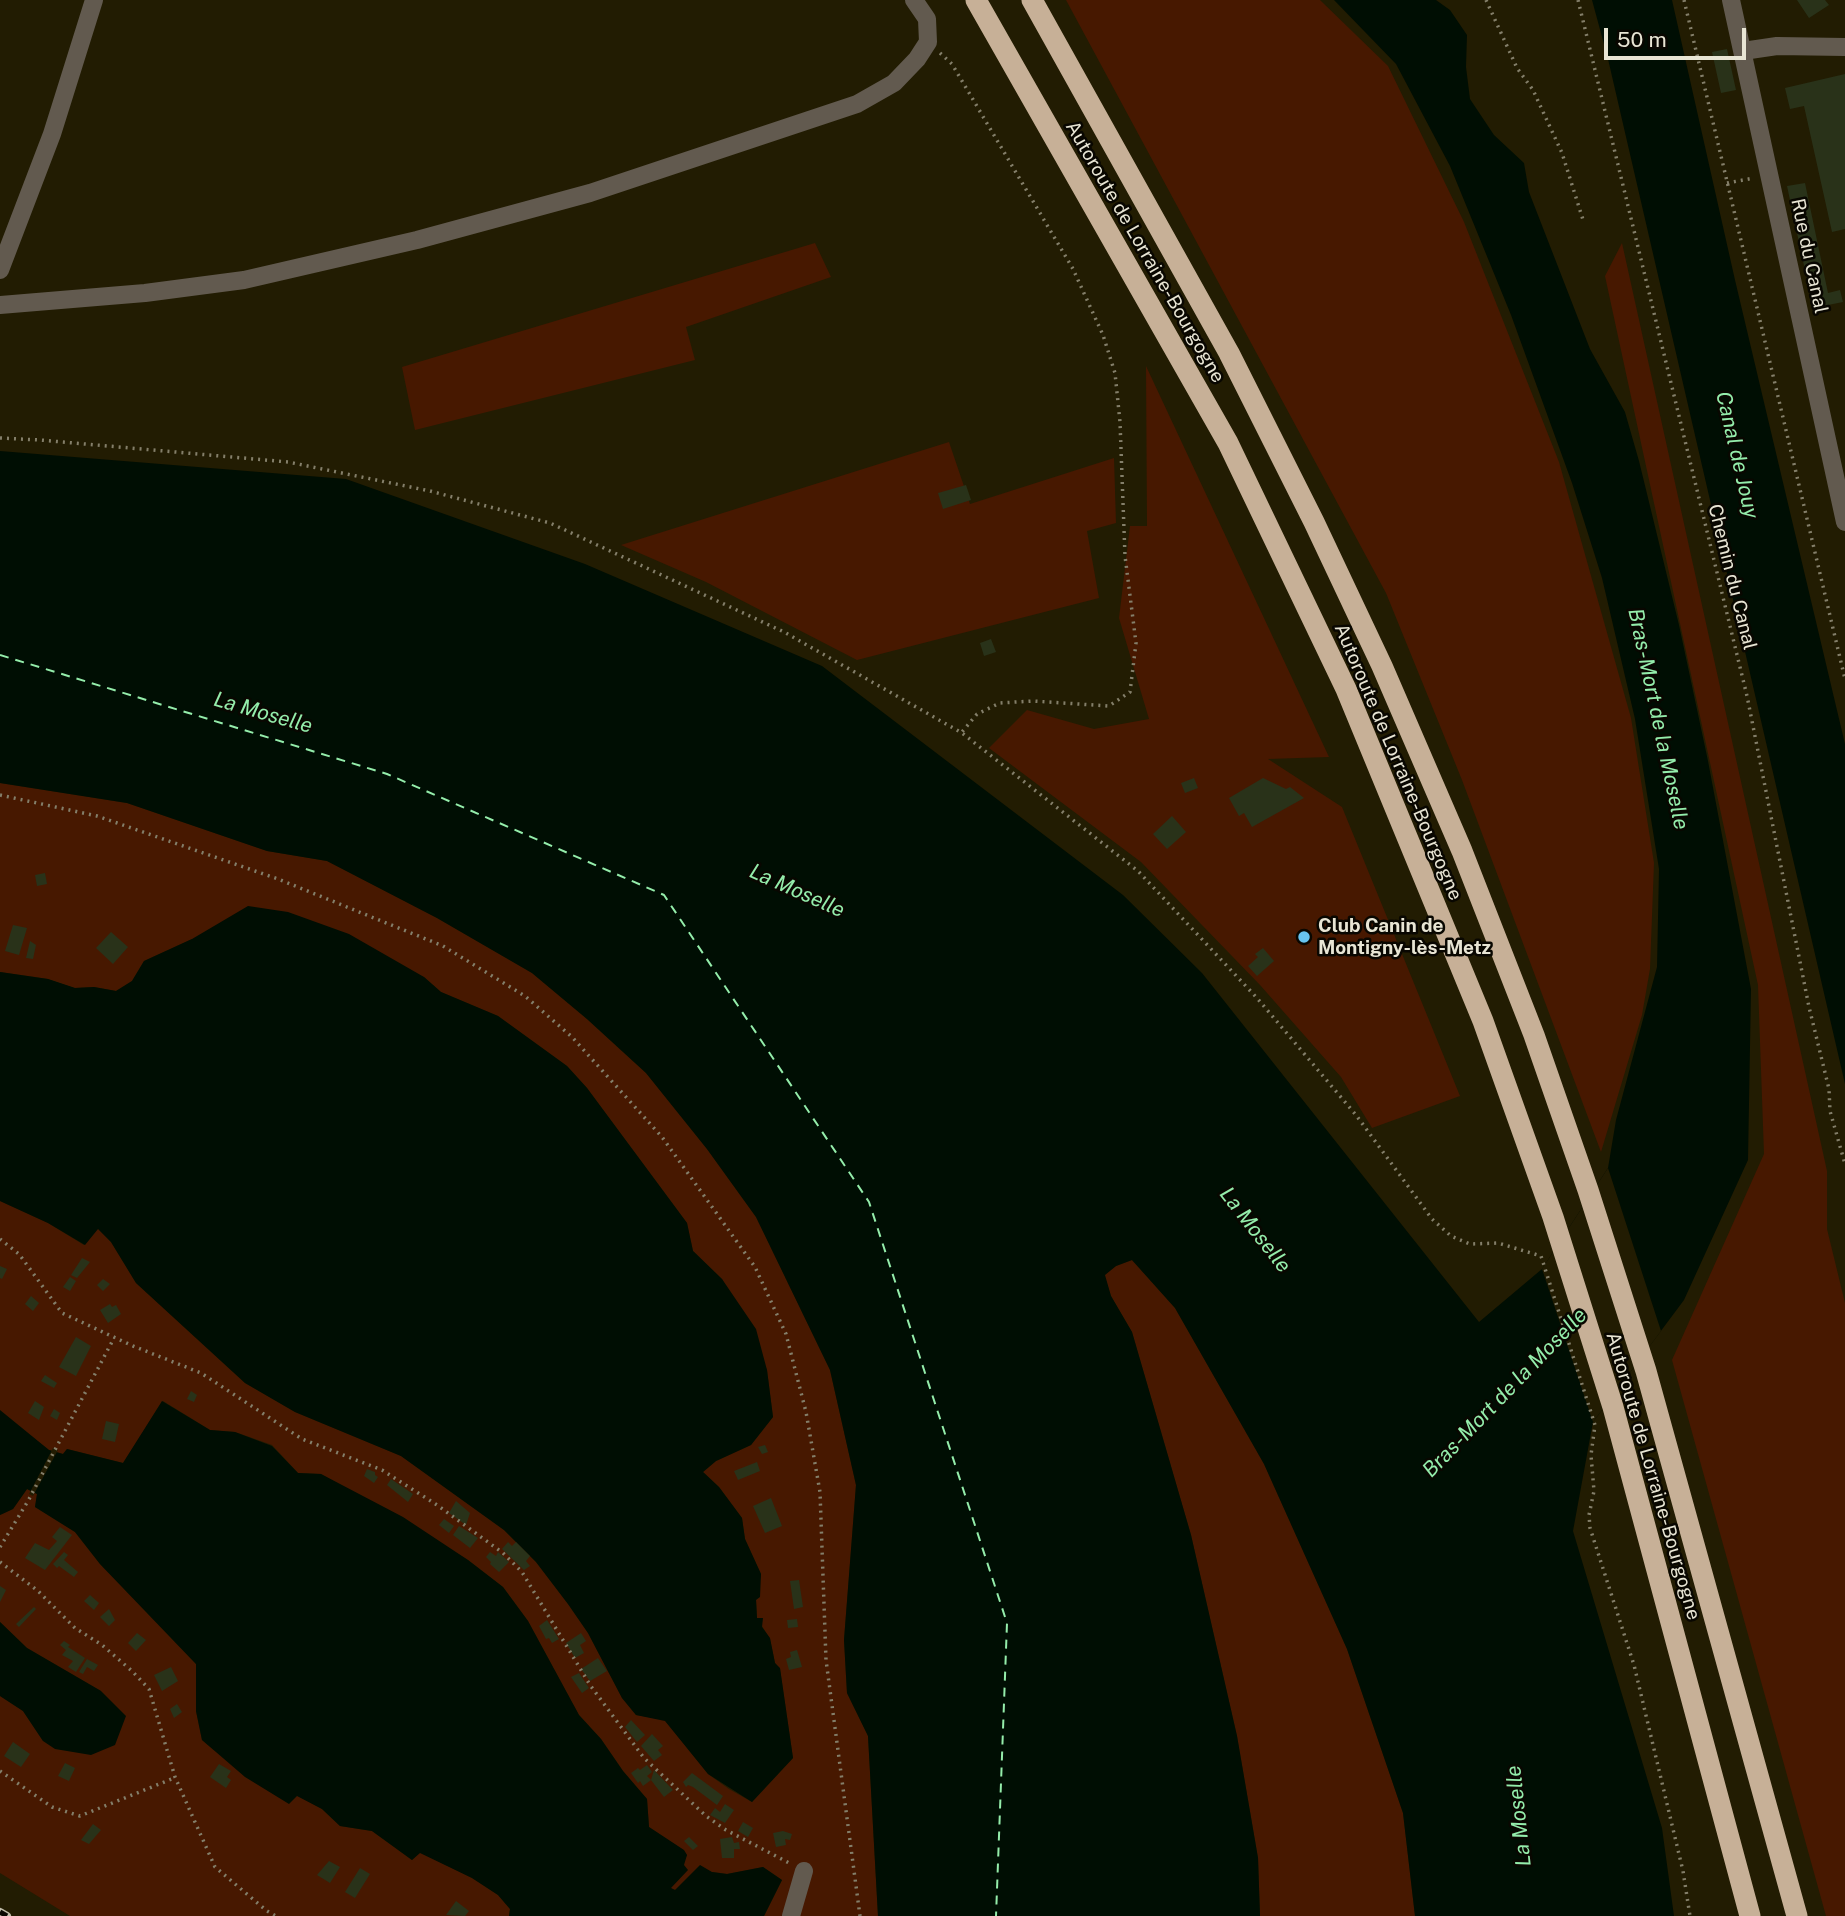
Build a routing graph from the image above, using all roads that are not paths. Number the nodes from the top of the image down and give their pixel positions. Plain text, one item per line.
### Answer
1 (94, 0) edge
2 (914, 0) edge
3 (976, 0) edge
4 (1032, 0) edge
5 (1731, 0) edge
6 (1845, 47) edge
7 (1743, 51) junction
8 (0, 270) edge
9 (0, 305) edge
10 (1845, 522) edge
11 (804, 1871) road end
12 (791, 1916) edge
13 (1750, 1916) edge
14 (1797, 1916) edge

1 - 8 street
2 - 9 street
3 - 13 highway, Autoroute de Lorraine-Bourgogne
4 - 14 highway, Autoroute de Lorraine-Bourgogne
5 - 7 street, Rue du Canal
6 - 7 street
7 - 10 street, Rue du Canal
11 - 12 street

